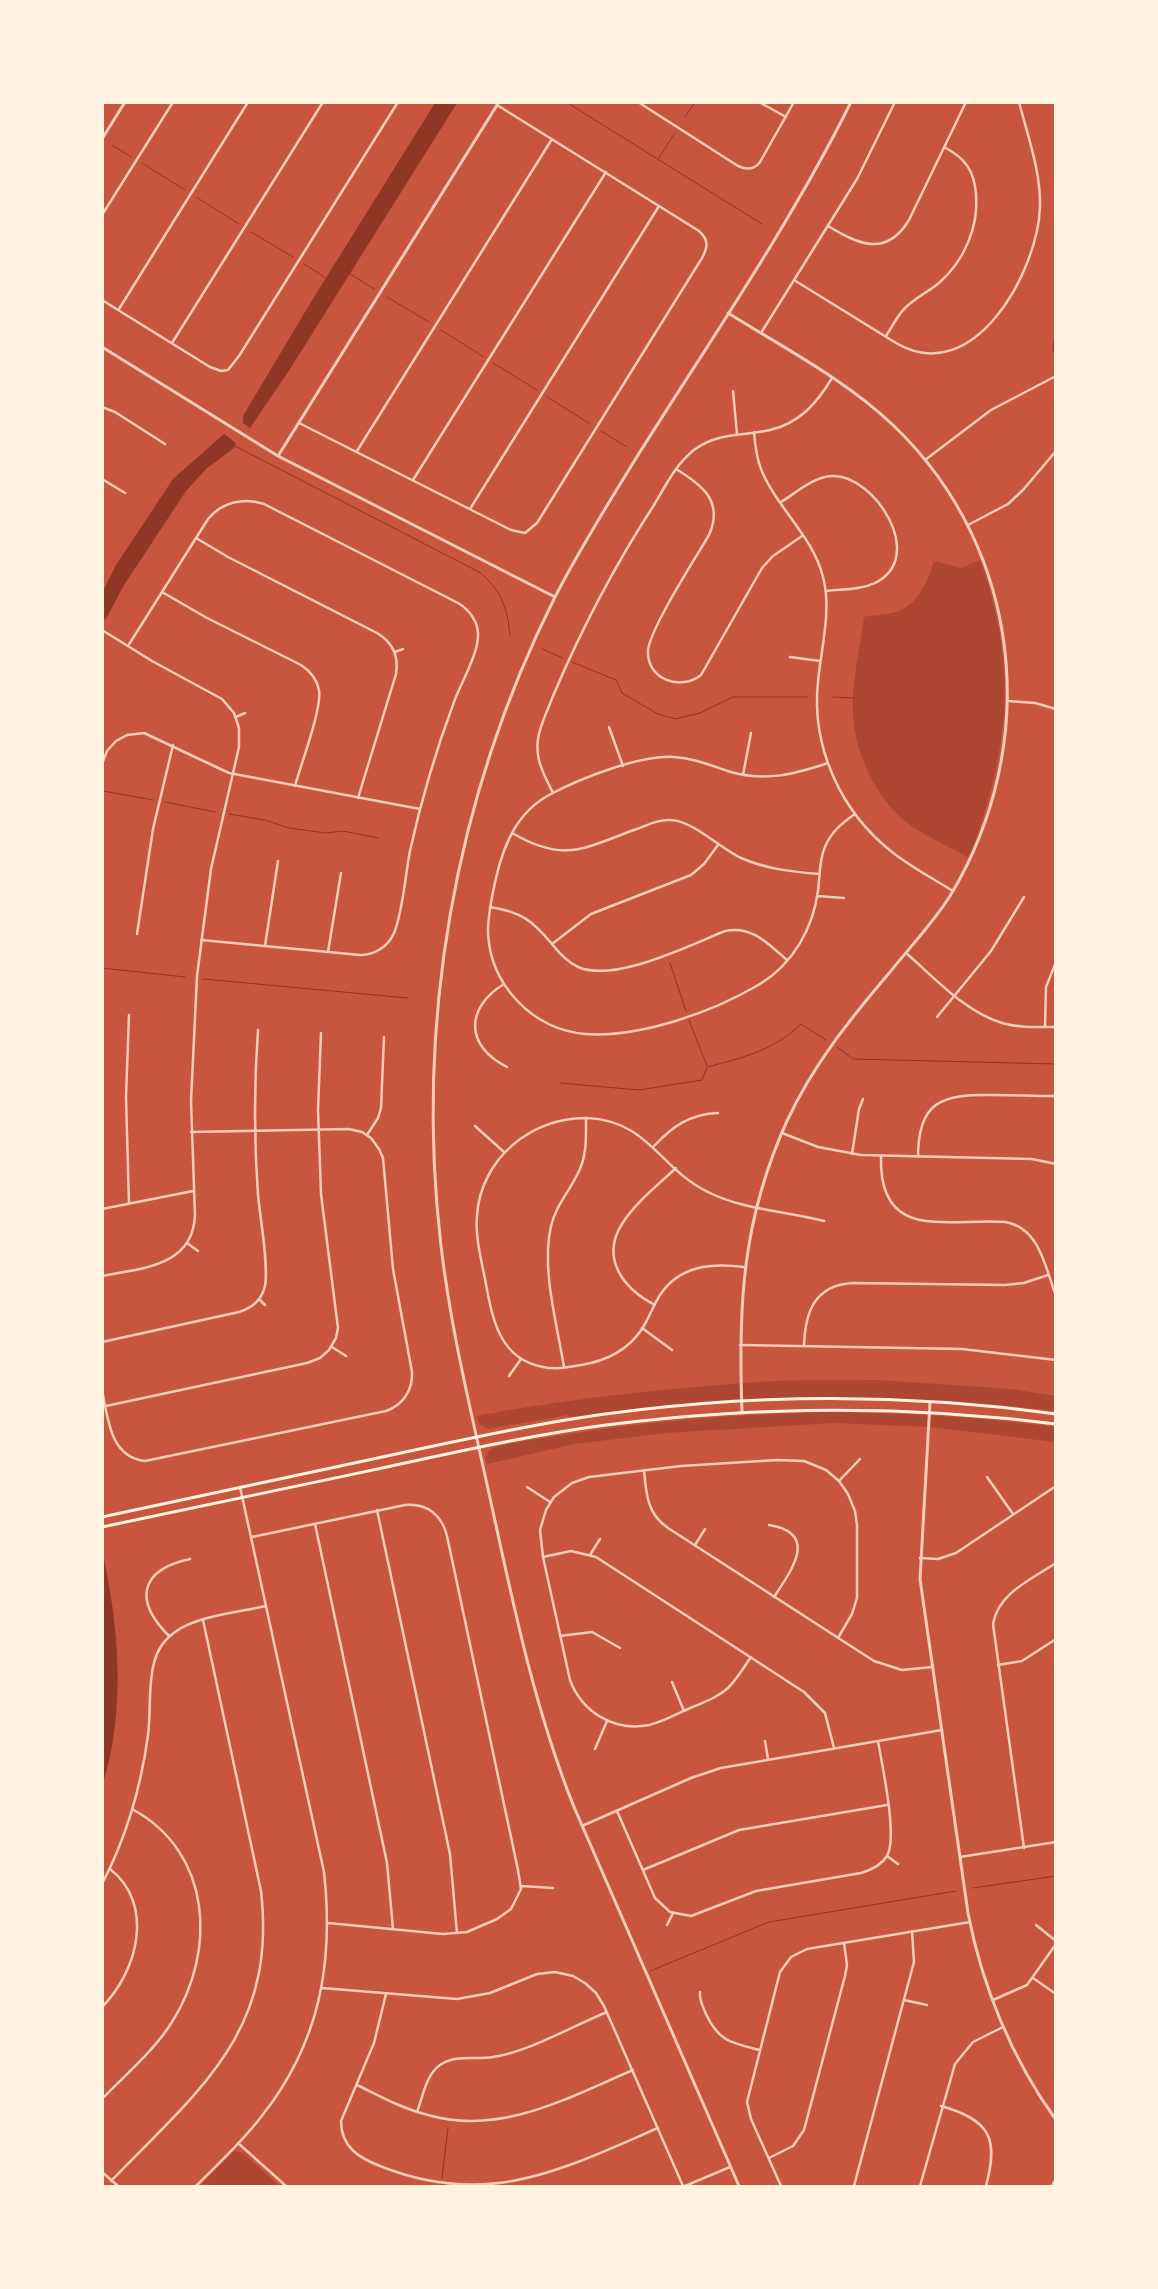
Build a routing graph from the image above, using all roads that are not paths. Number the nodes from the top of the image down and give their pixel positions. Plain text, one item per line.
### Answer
1 (125, 102) edge
2 (173, 102) edge
3 (248, 102) edge
4 (323, 102) edge
5 (398, 102) edge
6 (638, 102) edge
7 (649, 102) edge
8 (759, 102) edge
9 (794, 102) edge
10 (851, 102) edge
11 (895, 102) edge
12 (966, 102) edge
13 (1019, 102) edge
14 (498, 104) edge
15 (646, 108) junction
16 (786, 117) junction
17 (102, 139) edge
18 (552, 139) junction
19 (944, 147) junction
20 (606, 172) junction
21 (659, 206) junction
22 (102, 215) edge
23 (828, 226) junction
24 (794, 280) junction
25 (102, 300) edge
26 (118, 309) junction
27 (728, 313) junction
28 (761, 333) junction
29 (886, 336) junction
30 (172, 343) junction
31 (102, 347) edge
32 (1056, 376) edge
33 (832, 378) junction
34 (733, 391) dead end
35 (102, 407) edge
36 (299, 423) junction
37 (754, 432) junction
38 (737, 434) junction
39 (165, 444) dead end
40 (1056, 451) edge
41 (356, 452) junction
42 (278, 456) junction
43 (925, 460) junction
44 (676, 468) junction
45 (102, 479) edge
46 (413, 480) junction
47 (125, 493) dead end
48 (781, 502) junction
49 (470, 509) junction
50 (968, 525) junction
51 (802, 536) junction
52 (196, 538) junction
53 (1056, 564) edge
54 (1056, 570) edge
55 (826, 591) junction
56 (162, 592) junction
57 (555, 597) junction
58 (102, 630) edge
59 (128, 646) junction
60 (403, 649) dead end
61 (395, 652) junction
62 (790, 657) dead end
63 (820, 660) junction
64 (1008, 701) junction
65 (1056, 709) edge
66 (244, 713) dead end
67 (236, 717) junction
68 (609, 727) dead end
69 (751, 733) dead end
70 (173, 745) junction
71 (828, 763) junction
72 (102, 764) edge
73 (623, 766) junction
74 (232, 774) junction
75 (743, 775) junction
76 (295, 786) junction
77 (554, 793) junction
78 (358, 798) junction
79 (420, 809) junction
80 (855, 814) junction
81 (512, 833) junction
82 (718, 845) junction
83 (278, 861) dead end
84 (341, 873) dead end
85 (820, 874) junction
86 (953, 891) junction
87 (817, 896) junction
88 (1024, 897) dead end
89 (844, 898) dead end
90 (490, 907) junction
91 (136, 934) dead end
92 (201, 940) junction
93 (552, 944) junction
94 (265, 946) junction
95 (328, 952) junction
96 (906, 953) junction
97 (787, 960) junction
98 (1056, 962) edge
99 (504, 984) junction
100 (956, 996) junction
101 (129, 1015) dead end
102 (936, 1017) dead end
103 (1044, 1027) junction
104 (1056, 1027) edge
105 (258, 1030) dead end
106 (320, 1033) dead end
107 (384, 1037) dead end
108 (507, 1067) dead end
109 (1056, 1096) edge
110 (864, 1099) dead end
111 (718, 1113) dead end
112 (586, 1118) junction
113 (475, 1126) dead end
114 (318, 1130) junction
115 (255, 1131) junction
116 (191, 1132) junction
117 (782, 1134) junction
118 (367, 1135) junction
119 (654, 1146) junction
120 (504, 1152) junction
121 (852, 1154) junction
122 (881, 1157) junction
123 (918, 1157) junction
124 (1056, 1164) edge
125 (676, 1168) junction
126 (193, 1191) junction
127 (129, 1204) junction
128 (756, 1207) junction
129 (102, 1209) edge
130 (824, 1221) dead end
131 (187, 1243) junction
132 (198, 1251) dead end
133 (744, 1267) junction
134 (1048, 1275) junction
135 (102, 1276) edge
136 (1056, 1296) edge
137 (258, 1300) junction
138 (265, 1305) dead end
139 (655, 1305) junction
140 (642, 1328) junction
141 (102, 1342) edge
142 (740, 1345) junction
143 (804, 1346) junction
144 (332, 1347) junction
145 (672, 1350) dead end
146 (346, 1356) dead end
147 (520, 1359) junction
148 (1056, 1360) edge
149 (564, 1367) junction
150 (509, 1376) dead end
151 (102, 1390) edge
152 (742, 1402) junction
153 (930, 1402) junction
154 (106, 1406) junction
155 (742, 1412) junction
156 (929, 1413) junction
157 (1056, 1414) edge
158 (1056, 1424) edge
159 (477, 1437) junction
160 (479, 1447) junction
161 (860, 1459) dead end
162 (644, 1470) junction
163 (987, 1477) dead end
164 (839, 1481) junction
165 (1056, 1486) edge
166 (240, 1487) junction
167 (527, 1487) dead end
168 (242, 1497) junction
169 (550, 1502) junction
170 (377, 1510) junction
171 (1013, 1514) junction
172 (102, 1517) edge
173 (315, 1524) junction
174 (769, 1525) dead end
175 (102, 1527) edge
176 (705, 1529) dead end
177 (252, 1537) junction
178 (600, 1539) dead end
179 (695, 1545) junction
180 (590, 1554) junction
181 (543, 1557) junction
182 (920, 1558) junction
183 (190, 1559) dead end
184 (1056, 1563) edge
185 (774, 1597) junction
186 (266, 1606) junction
187 (203, 1620) junction
188 (169, 1636) junction
189 (560, 1636) junction
190 (838, 1638) junction
191 (1056, 1639) edge
192 (620, 1648) dead end
193 (751, 1657) junction
194 (998, 1665) junction
195 (932, 1667) junction
196 (672, 1682) dead end
197 (684, 1711) junction
198 (607, 1721) junction
199 (942, 1730) junction
200 (765, 1741) dead end
201 (878, 1741) junction
202 (834, 1748) junction
203 (595, 1749) dead end
204 (768, 1759) junction
205 (887, 1805) junction
206 (132, 1809) junction
207 (617, 1811) junction
208 (582, 1826) junction
209 (1056, 1842) edge
210 (1024, 1848) junction
211 (886, 1856) junction
212 (960, 1857) junction
213 (898, 1864) dead end
214 (110, 1868) junction
215 (643, 1870) junction
216 (102, 1884) edge
217 (521, 1886) junction
218 (553, 1888) dead end
219 (673, 1914) junction
220 (970, 1922) junction
221 (328, 1923) junction
222 (667, 1925) dead end
223 (1036, 1925) dead end
224 (393, 1929) junction
225 (912, 1931) junction
226 (457, 1934) junction
227 (1056, 1942) edge
228 (844, 1943) junction
229 (1033, 1978) junction
230 (322, 1988) junction
231 (700, 1992) dead end
232 (386, 1994) junction
233 (1056, 1994) edge
234 (904, 2000) junction
235 (992, 2000) junction
236 (927, 2006) dead end
237 (102, 2008) edge
238 (607, 2012) junction
239 (1003, 2027) junction
240 (760, 2050) junction
241 (632, 2070) junction
242 (357, 2085) junction
243 (102, 2099) edge
244 (942, 2106) junction
245 (417, 2112) junction
246 (1056, 2120) edge
247 (658, 2128) junction
248 (238, 2143) junction
249 (769, 2158) junction
250 (730, 2167) junction
251 (102, 2172) edge
252 (1056, 2178) edge
253 (112, 2181) junction
254 (118, 2186) edge
255 (196, 2186) edge
256 (286, 2186) edge
257 (684, 2186) edge
258 (739, 2186) edge
259 (781, 2186) edge
260 (854, 2186) edge
261 (920, 2186) edge
262 (986, 2186) edge
263 (1052, 2186) edge

1 - 17 street
2 - 22 street
3 - 26 street
4 - 30 street
5 - 30 street
6 - 15 street
7 - 15 street
8 - 16 street
9 - 16 street
10 - 27 street
11 - 23 street
12 - 19 street
13 - 29 street
14 - 18 street
14 - 36 street
15 - 16 street
18 - 20 street
18 - 41 street
19 - 23 street
19 - 29 street
20 - 21 street
20 - 46 street
21 - 49 street
21 - 49 street
23 - 24 street
24 - 28 street
24 - 29 street
25 - 26 street
26 - 30 street
27 - 28 street
27 - 57 street
28 - 33 street
31 - 42 street
32 - 43 street
33 - 37 street
33 - 43 street
34 - 38 street
35 - 39 street
36 - 41 street
36 - 42 street
37 - 38 street
37 - 48 street
38 - 44 street
40 - 50 street
41 - 46 street
42 - 57 street
43 - 50 street
44 - 51 street
44 - 77 street
45 - 47 street
46 - 49 street
48 - 51 street
48 - 55 street
50 - 64 street
51 - 55 street
52 - 56 street
52 - 61 street
52 - 79 street
53 - 54 street
55 - 63 street
56 - 59 street
56 - 76 street
57 - 159 street
58 - 59 street
59 - 67 street
60 - 61 street
61 - 78 street
62 - 63 street
63 - 71 street
64 - 65 street
64 - 86 street
66 - 67 street
67 - 74 street
68 - 73 street
69 - 75 street
70 - 72 street
70 - 74 street
70 - 91 street
71 - 75 street
71 - 80 street
73 - 75 street
73 - 77 street
74 - 76 street
74 - 92 street
76 - 78 street
77 - 81 street
78 - 79 street
79 - 95 street
80 - 85 street
80 - 86 street
81 - 82 street
81 - 90 street
82 - 85 street
82 - 93 street
83 - 94 street
84 - 95 street
85 - 87 street
86 - 96 street
87 - 89 street
87 - 97 street
88 - 100 street
90 - 93 street
90 - 99 street
92 - 94 street
92 - 116 street
93 - 97 street
94 - 95 street
96 - 100 street
96 - 117 street
97 - 99 street
98 - 103 street
99 - 108 street
100 - 102 street
100 - 103 street
101 - 127 street
103 - 104 street
105 - 115 street
106 - 114 street
107 - 118 street
109 - 123 street
110 - 121 street
111 - 119 street
112 - 119 street
112 - 120 street
112 - 149 street
113 - 120 street
114 - 115 street
114 - 118 street
114 - 144 street
115 - 116 street
115 - 137 street
116 - 126 street
117 - 121 street
117 - 128 street
118 - 154 street
119 - 125 street
120 - 147 street
121 - 122 street
122 - 123 street
122 - 134 street
123 - 124 street
125 - 128 street
125 - 139 street
126 - 127 street
126 - 131 street
127 - 129 street
128 - 130 street
128 - 133 street
131 - 132 street
131 - 135 street
133 - 139 street
133 - 142 street
134 - 136 street
134 - 143 street
137 - 138 street
137 - 141 street
139 - 140 street
140 - 145 street
140 - 149 street
142 - 143 street
142 - 152 street
143 - 148 street
144 - 146 street
144 - 154 street
147 - 149 street
147 - 150 street
151 - 154 street
152 - 153 main road
152 - 155 street
152 - 159 main road
153 - 156 street
153 - 157 main road
155 - 156 main road
155 - 160 main road
156 - 158 main road
156 - 182 street
159 - 160 street
159 - 166 main road
160 - 168 main road
160 - 208 street
161 - 164 street
162 - 164 street
162 - 169 street
162 - 179 street
163 - 171 street
164 - 190 street
165 - 171 street
166 - 168 street
166 - 172 main road
167 - 169 street
168 - 175 main road
168 - 177 street
169 - 181 street
170 - 173 street
170 - 217 street
170 - 226 street
171 - 182 street
173 - 177 street
173 - 224 street
174 - 185 street
176 - 179 street
177 - 186 street
178 - 180 street
179 - 185 street
180 - 181 street
180 - 193 street
181 - 189 street
182 - 195 street
183 - 188 street
184 - 194 street
185 - 190 street
186 - 187 street
186 - 221 street
187 - 188 street
187 - 253 street
188 - 206 street
189 - 192 street
189 - 198 street
190 - 195 street
191 - 194 street
193 - 197 street
193 - 202 street
194 - 210 street
195 - 199 street
196 - 197 street
197 - 198 street
198 - 203 street
199 - 201 street
199 - 212 street
200 - 204 street
201 - 202 street
201 - 205 street
202 - 204 street
204 - 207 street
205 - 211 street
205 - 215 street
206 - 214 street
206 - 243 street
207 - 208 street
207 - 215 street
208 - 250 street
209 - 210 street
210 - 212 street
211 - 213 street
211 - 219 street
212 - 220 street
214 - 216 street
214 - 237 street
215 - 219 street
217 - 218 street
217 - 226 street
219 - 222 street
220 - 225 street
220 - 235 street
221 - 224 street
221 - 230 street
223 - 227 street
224 - 226 street
225 - 228 street
225 - 234 street
227 - 229 street
228 - 240 street
228 - 249 street
229 - 233 street
229 - 235 street
230 - 232 street
230 - 248 street
231 - 240 street
232 - 238 street
232 - 242 street
234 - 236 street
234 - 260 street
235 - 239 street
238 - 241 street
238 - 245 street
239 - 244 street
239 - 246 street
240 - 249 street
241 - 245 street
241 - 247 street
242 - 245 street
242 - 247 street
244 - 261 street
244 - 262 street
247 - 257 street
248 - 255 street
248 - 256 street
249 - 259 street
250 - 257 street
250 - 258 street
251 - 253 street
252 - 263 street
253 - 254 street

